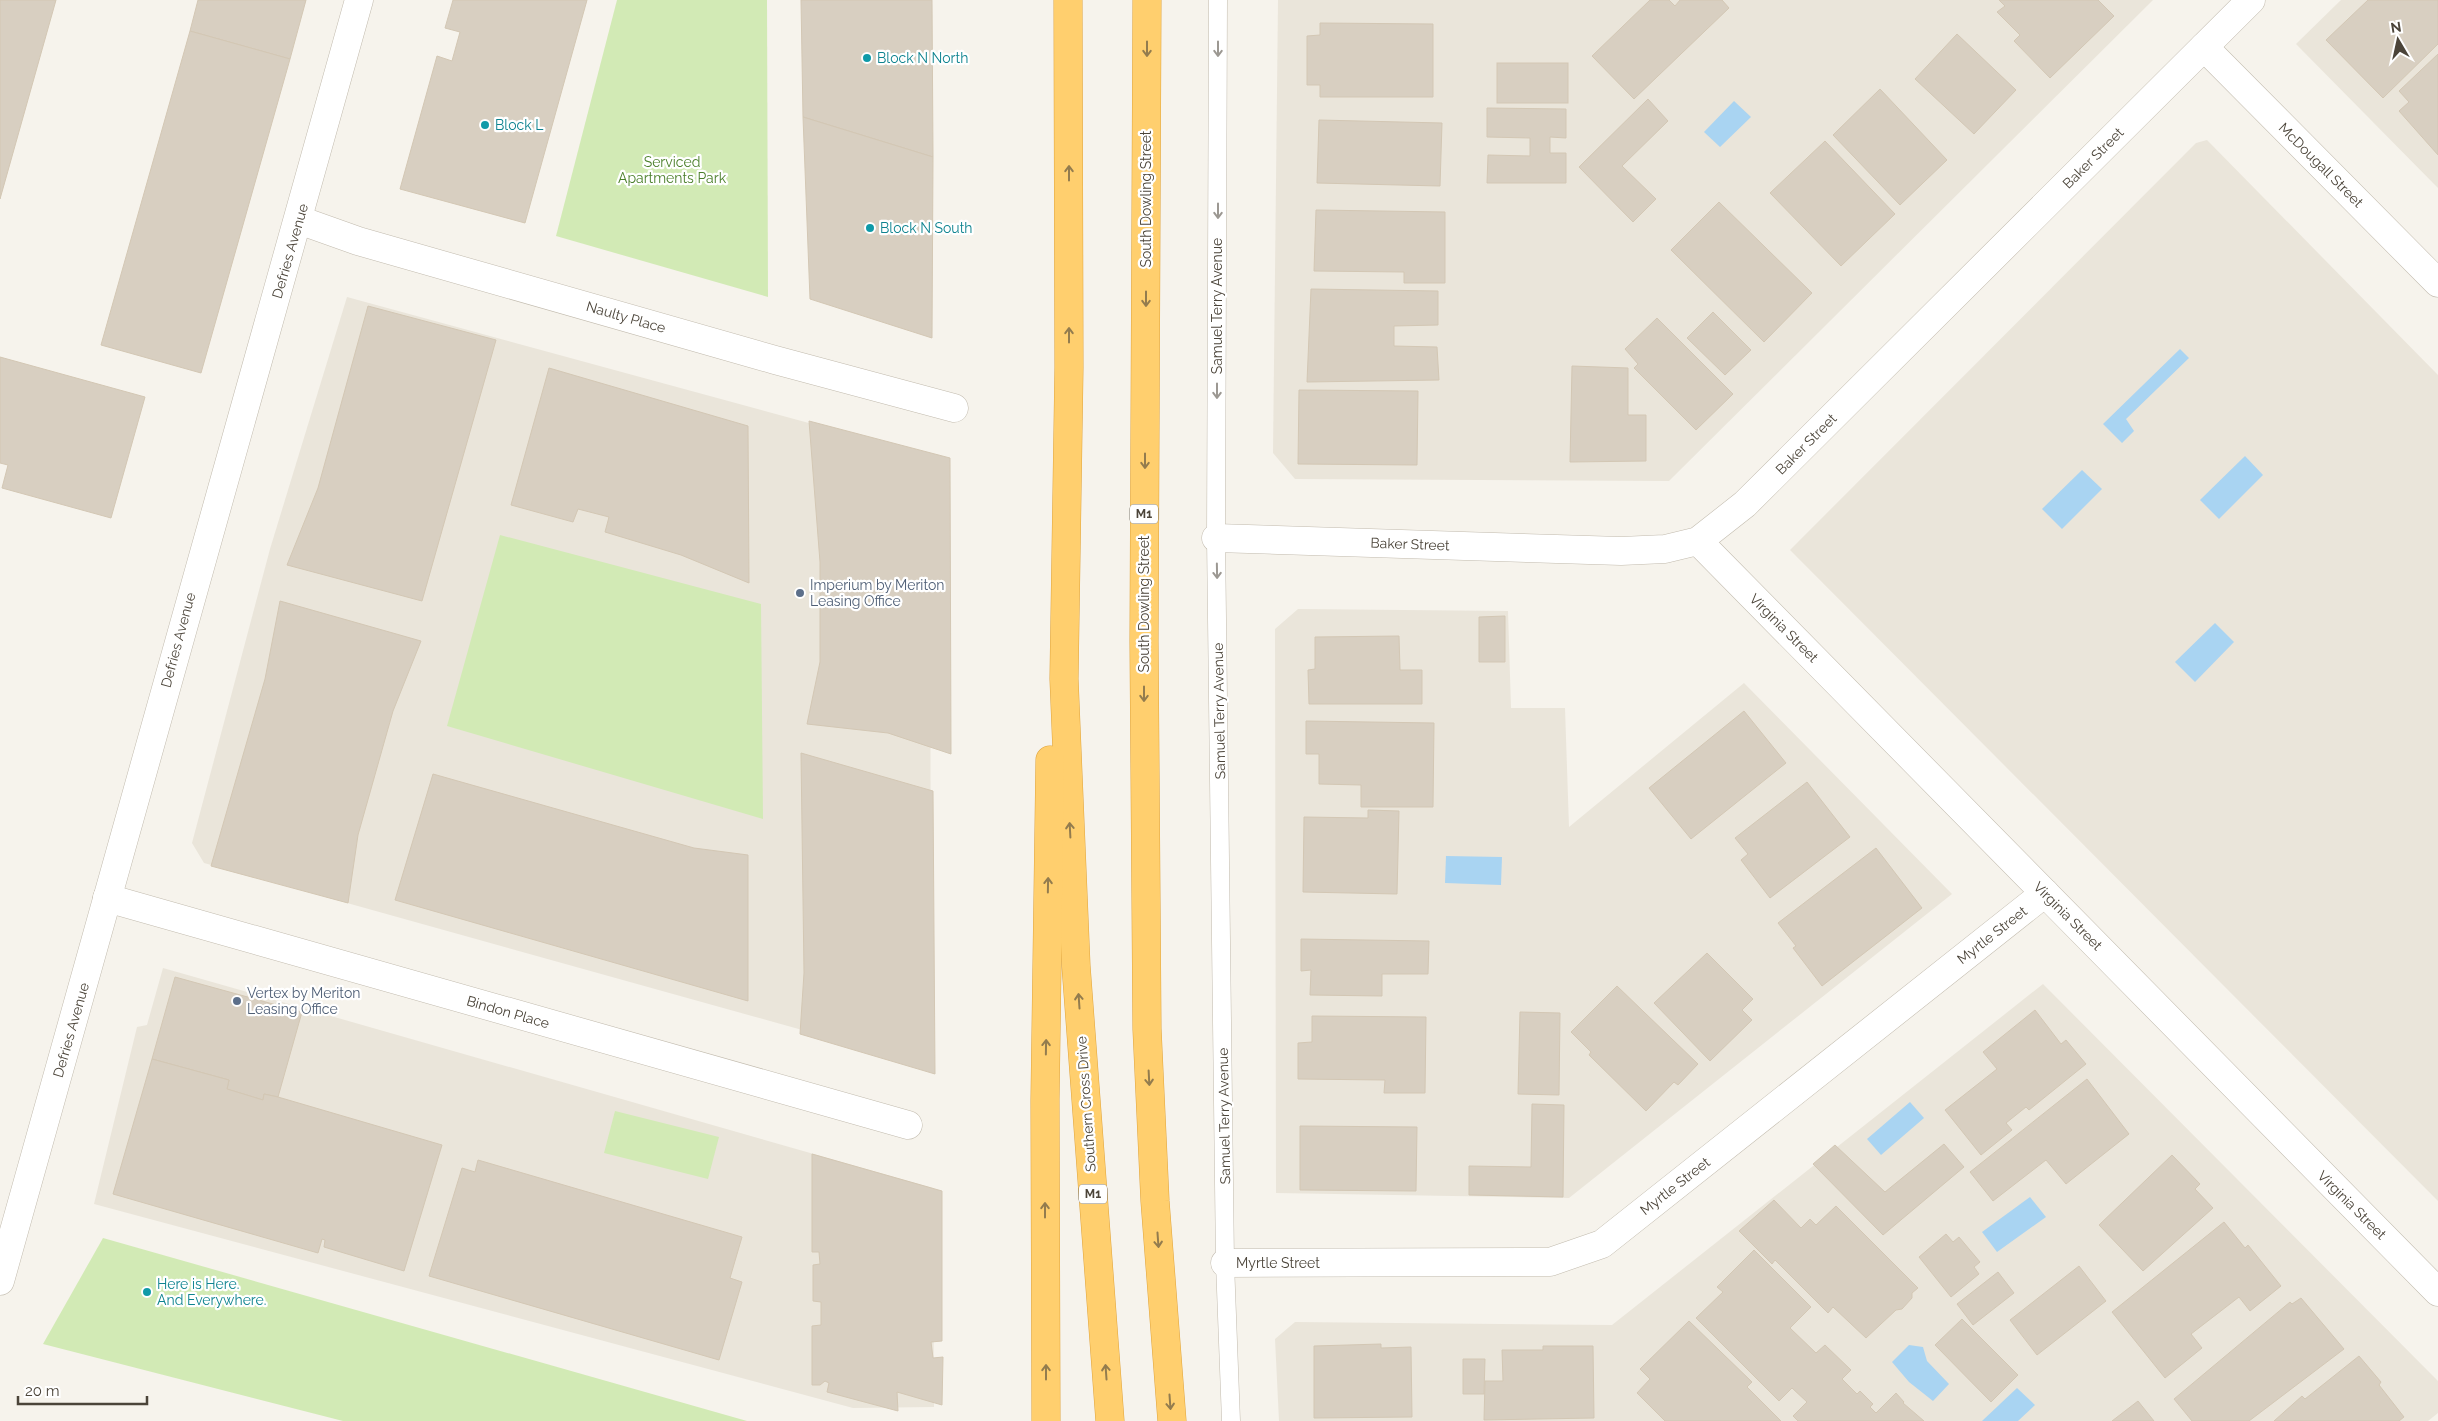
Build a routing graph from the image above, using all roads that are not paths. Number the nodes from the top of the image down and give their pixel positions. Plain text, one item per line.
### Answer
1 (359, 0) edge
2 (1068, 0) edge
3 (1147, 0) edge
4 (1218, 0) edge
5 (2251, 0) edge
6 (2204, 47) junction
7 (299, 220) junction
8 (2438, 283) edge
9 (1069, 367) junction
10 (954, 408) dead end
11 (1216, 538) junction
12 (1698, 541) junction
13 (2045, 893) junction
14 (108, 898) junction
15 (908, 1125) dead end
16 (1225, 1263) junction
17 (0, 1281) edge
18 (2438, 1292) edge
19 (1046, 1421) edge
20 (1110, 1421) edge
21 (1172, 1421) edge
22 (1231, 1421) edge

1 - 7 street, Defries Avenue
9 -> 2 highway, M1
3 -> 21 highway, South Dowling Street / M1
4 -> 11 lane, Samuel Terry Avenue
5 - 6 street, Baker Street
6 - 8 street, McDougall Street
6 - 12 street, Baker Street
7 - 10 street, Naulty Place
7 - 14 street, Defries Avenue
19 -> 9 highway
20 -> 9 highway, Southern Cross Drive / M1
11 - 12 street, Baker Street
11 -> 16 lane, Samuel Terry Avenue
12 - 13 street, Virginia Street
13 - 16 street, Myrtle Street
13 - 18 street, Virginia Street
14 - 15 street, Bindon Place
14 - 17 street, Defries Avenue
16 - 22 lane, Samuel Terry Avenue

